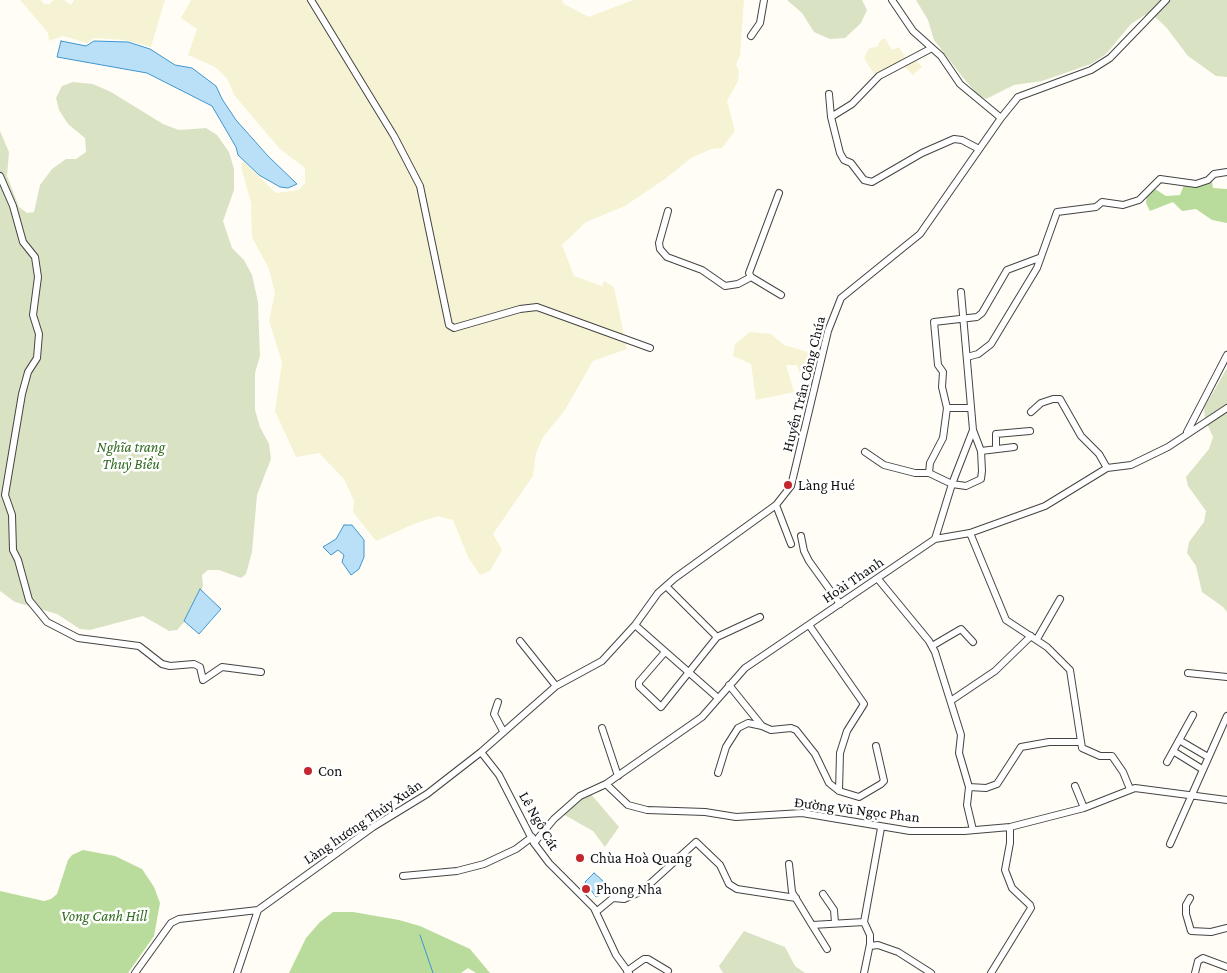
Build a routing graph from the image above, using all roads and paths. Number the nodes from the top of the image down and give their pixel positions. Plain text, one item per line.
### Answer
1 (311, 0) edge
2 (764, 0) edge
3 (892, 0) edge
4 (1166, 0) edge
5 (751, 36) dead end
6 (932, 48) junction
7 (829, 94) dead end
8 (831, 117) junction
9 (1001, 118) junction
10 (979, 149) junction
11 (1227, 172) edge
12 (0, 176) edge
13 (779, 193) dead end
14 (668, 212) dead end
15 (1039, 258) junction
16 (752, 277) junction
17 (961, 292) dead end
18 (781, 295) dead end
19 (964, 319) junction
20 (650, 348) dead end
21 (1227, 355) edge
22 (967, 357) junction
23 (947, 408) junction
24 (971, 408) junction
25 (1227, 408) edge
26 (1031, 412) dead end
27 (973, 430) junction
28 (1030, 431) dead end
29 (1187, 432) junction
30 (1014, 447) dead end
31 (996, 449) junction
32 (981, 451) junction
33 (865, 452) dead end
34 (1107, 468) junction
35 (929, 473) junction
36 (952, 484) junction
37 (776, 505) junction
38 (970, 533) junction
39 (801, 536) dead end
40 (935, 539) junction
41 (791, 544) dead end
42 (878, 579) junction
43 (666, 586) junction
44 (1060, 599) dead end
45 (840, 604) junction
46 (760, 617) dead end
47 (635, 625) junction
48 (809, 625) junction
49 (717, 637) junction
50 (1034, 637) junction
51 (520, 640) dead end
52 (973, 642) dead end
53 (932, 646) junction
54 (665, 652) junction
55 (261, 672) dead end
56 (689, 672) junction
57 (1188, 673) dead end
58 (1227, 677) edge
59 (556, 686) junction
60 (729, 686) junction
61 (718, 698) junction
62 (952, 700) junction
63 (498, 702) dead end
64 (1193, 716) dead end
65 (1227, 716) edge
66 (762, 726) junction
67 (602, 728) dead end
68 (503, 731) junction
69 (1179, 740) junction
70 (1081, 742) junction
71 (876, 746) dead end
72 (1173, 751) junction
73 (481, 752) junction
74 (1208, 757) junction
75 (1167, 762) dead end
76 (1202, 769) junction
77 (718, 773) dead end
78 (618, 776) junction
79 (606, 784) junction
80 (969, 786) junction
81 (1075, 786) dead end
82 (1130, 789) junction
83 (839, 791) junction
84 (1190, 796) junction
85 (1227, 800) edge
86 (1084, 808) junction
87 (1010, 827) junction
88 (881, 828) junction
89 (973, 830) junction
90 (533, 840) junction
91 (1170, 844) dead end
92 (789, 864) dead end
93 (403, 876) dead end
94 (823, 894) dead end
95 (796, 898) junction
96 (1190, 898) dead end
97 (258, 910) junction
98 (596, 912) junction
99 (864, 922) junction
100 (835, 923) junction
101 (812, 925) junction
102 (1227, 928) edge
103 (870, 946) junction
104 (827, 949) dead end
105 (1227, 968) edge
106 (668, 971) dead end
107 (628, 972) edge
108 (135, 973) edge
109 (237, 973) edge
110 (864, 973) edge
111 (931, 973) edge
112 (991, 973) edge
113 (1195, 973) edge
114 (1225, 973) edge

1 - 20 street
2 - 5 street
3 - 6 street
4 - 9 street, Huyền Trân Công Chúa
6 - 8 street
6 - 9 street
7 - 8 street
8 - 10 street
9 - 10 street, Huyền Trân Công Chúa
10 - 37 street, Huyền Trân Công Chúa
11 - 15 street
12 - 55 street
13 - 16 street
14 - 16 street
15 - 19 street
15 - 22 street
16 - 18 street
17 - 19 street
19 - 22 street
19 - 23 street
21 - 29 street
22 - 24 street
23 - 24 street
23 - 35 street
24 - 27 street
25 - 29 street, Hoài Thanh
26 - 34 street
27 - 32 street
27 - 36 street
28 - 31 street
29 - 34 street, Hoài Thanh
30 - 31 street
31 - 32 street
32 - 36 street
33 - 35 street
34 - 38 street, Hoài Thanh
35 - 36 street
36 - 40 street
37 - 41 street
37 - 43 street, Huyền Trân Công Chúa
38 - 40 street, Hoài Thanh
38 - 50 street
39 - 45 street
40 - 42 street, Hoài Thanh
42 - 45 street, Hoài Thanh
42 - 53 street
43 - 47 street, Huyền Trân Công Chúa
43 - 49 street
44 - 50 street
45 - 48 street, Hoài Thanh
46 - 49 street
47 - 54 street
47 - 59 street, Huyền Trân Công Chúa
48 - 60 street, Hoài Thanh
48 - 83 street
49 - 56 street
50 - 62 street
50 - 70 street
51 - 59 street
52 - 53 street
53 - 62 street
54 - 56 street
54 - 56 street
56 - 61 street
57 - 58 street
59 - 68 street, Huyền Trân Công Chúa
60 - 61 street, Hoài Thanh
60 - 66 street
61 - 78 street, Hoài Thanh
62 - 80 street
63 - 68 street
64 - 69 street
65 - 74 street
66 - 77 street
66 - 83 street
67 - 78 street
68 - 73 street, Huyền Trân Công Chúa
69 - 72 street
69 - 74 street
70 - 80 street
70 - 82 street
71 - 83 street
72 - 75 street
72 - 76 street
73 - 90 street, Lê Ngô Cát
73 - 97 street, Làng hương Thủy Xuân
74 - 76 street
76 - 84 street
78 - 79 street, Hoài Thanh
79 - 88 street, Đường Vũ Ngọc Phan
79 - 90 street, Hoài Thanh
80 - 89 street
81 - 86 street
82 - 84 street, Đường Vũ Ngọc Phan
82 - 86 street, Đường Vũ Ngọc Phan
84 - 85 street, Đường Vũ Ngọc Phan
84 - 91 street
86 - 87 street, Đường Vũ Ngọc Phan
87 - 89 street, Đường Vũ Ngọc Phan
87 - 112 street
88 - 89 street, Đường Vũ Ngọc Phan
88 - 99 street
90 - 93 street, Hoài Thanh
90 - 98 street, Lê Ngô Cát
92 - 95 street
94 - 100 street
95 - 98 street
95 - 101 street
96 - 102 street
97 - 108 street
97 - 109 street
98 - 107 street, Lê Ngô Cát
99 - 100 street
99 - 103 street
100 - 101 street
101 - 104 street
103 - 110 street
103 - 111 street
105 - 113 street
105 - 114 street
106 - 107 street

